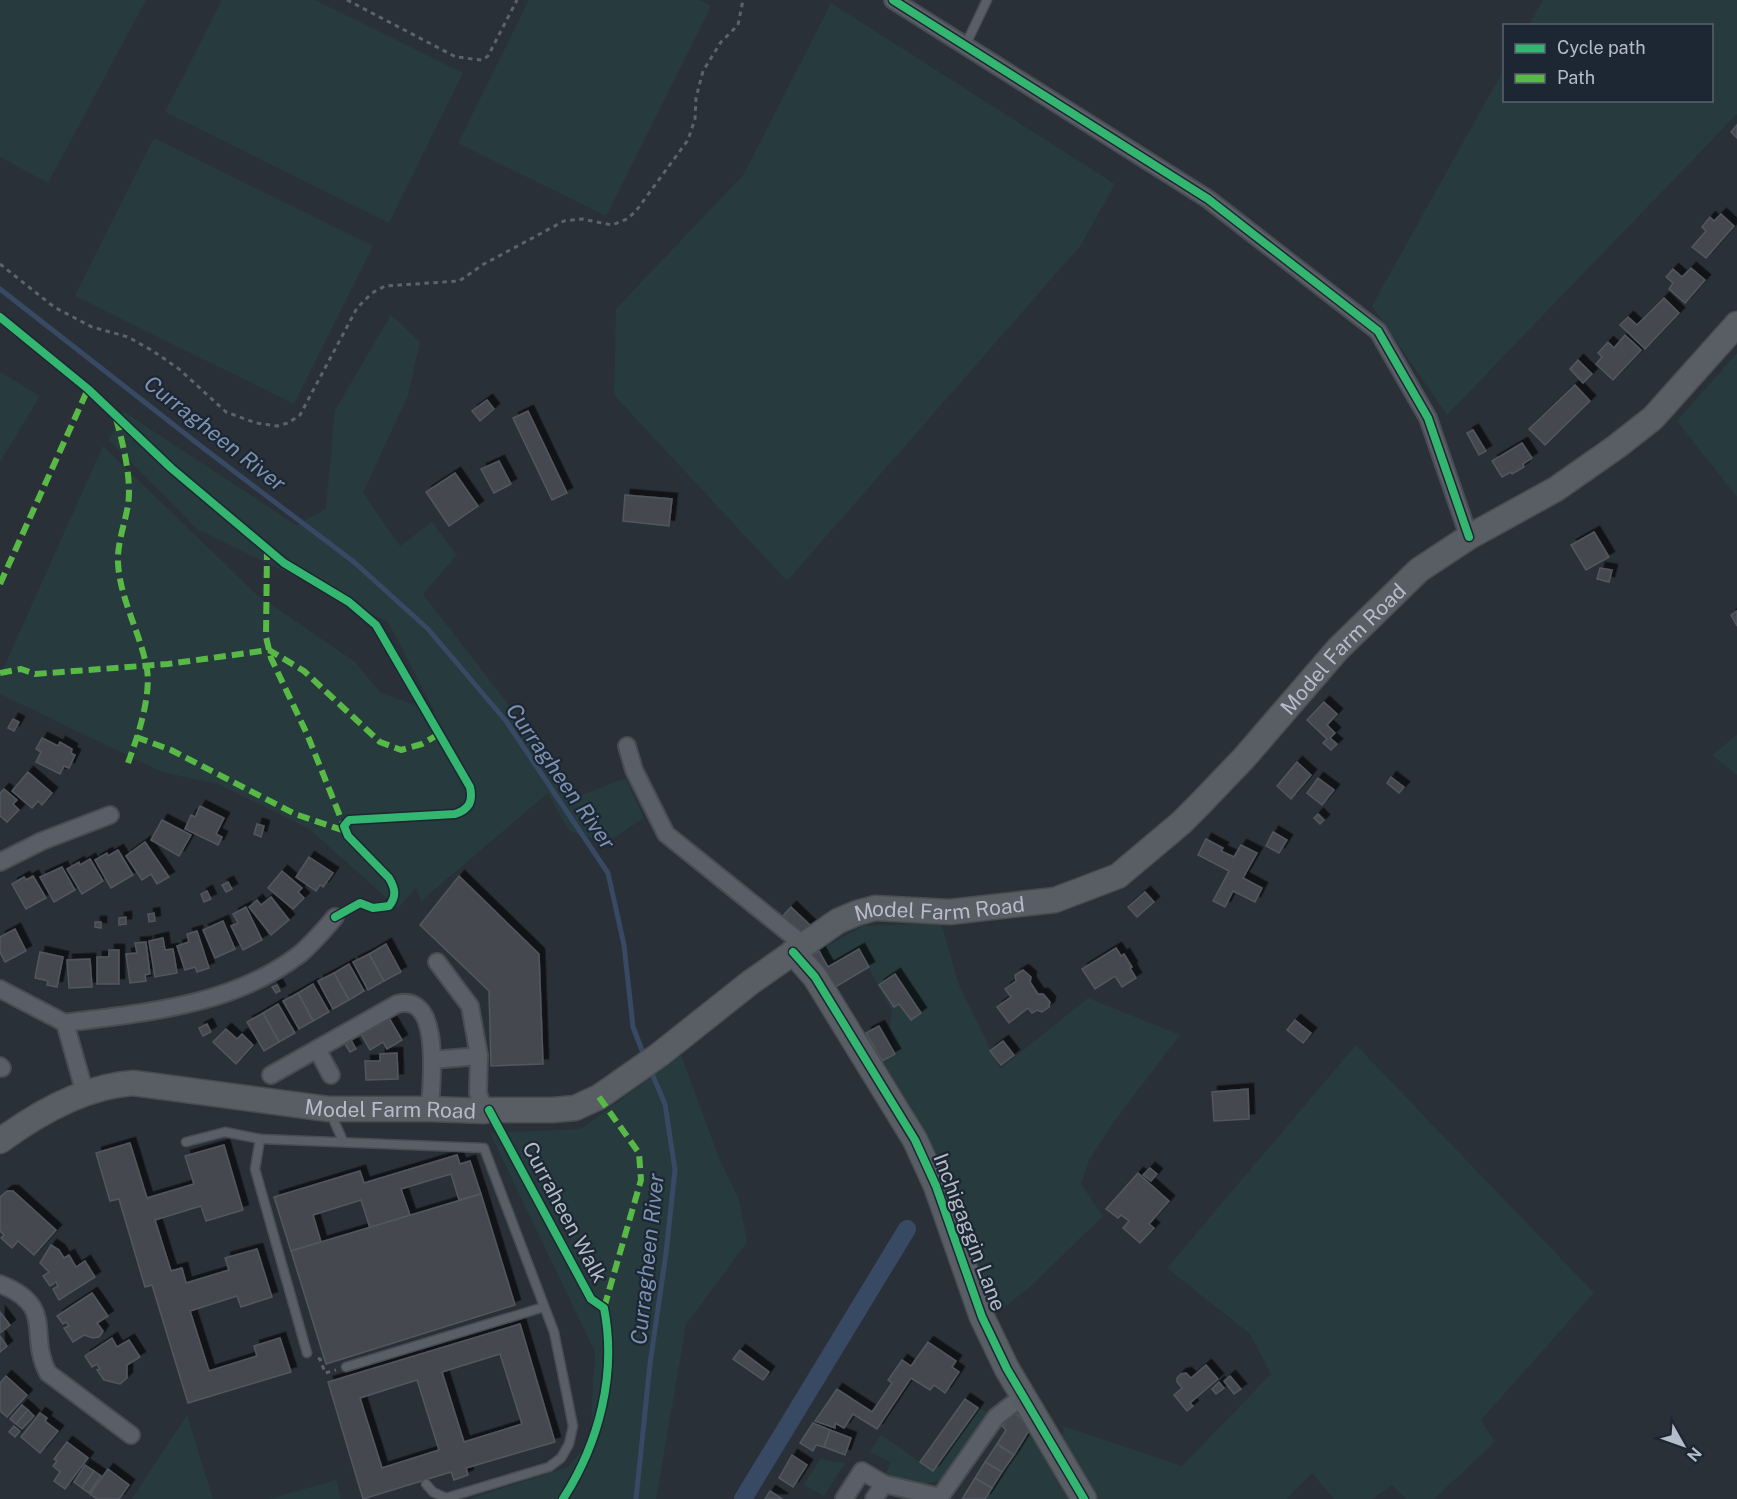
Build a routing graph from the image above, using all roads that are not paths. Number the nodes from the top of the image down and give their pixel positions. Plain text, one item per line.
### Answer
1 (893, 0) edge
2 (987, 0) edge
3 (965, 47) junction
4 (1737, 324) edge
5 (1469, 537) junction
6 (627, 746) dead end
7 (110, 815) dead end
8 (0, 862) edge
9 (335, 917) dead end
10 (799, 949) junction
11 (437, 962) dead end
12 (0, 989) edge
13 (65, 1023) junction
14 (317, 1049) junction
15 (479, 1056) junction
16 (432, 1060) junction
17 (271, 1075) dead end
18 (331, 1075) dead end
19 (85, 1094) junction
20 (328, 1109) junction
21 (430, 1109) junction
22 (484, 1111) junction
23 (260, 1139) junction
24 (0, 1141) edge
25 (343, 1141) junction
26 (186, 1142) dead end
27 (0, 1284) edge
28 (544, 1307) junction
29 (307, 1353) dead end
30 (346, 1367) road end
31 (1023, 1396) junction
32 (131, 1435) dead end
33 (426, 1484) dead end
34 (884, 1484) junction
35 (844, 1499) edge
36 (874, 1499) edge
37 (1084, 1499) edge

1 - 3 street
2 - 3 lane
3 - 5 street
4 - 5 main road, Model Farm Road
5 - 10 main road, Model Farm Road
6 - 10 street
7 - 8 street
9 - 13 street
10 - 22 main road, Model Farm Road
10 - 31 main road, Inchigaggin Lane
11 - 15 street
12 - 13 street
13 - 19 street
14 - 16 street
14 - 17 street
14 - 18 street
15 - 16 street
15 - 22 street
16 - 21 street
19 - 20 main road, Model Farm Road
19 - 24 main road, Model Farm Road
20 - 21 main road, Model Farm Road
20 - 25 lane
21 - 22 main road, Model Farm Road
23 - 25 lane
23 - 26 lane
23 - 29 lane
25 - 28 lane
27 - 32 street
28 - 30 lane
28 - 33 lane
31 - 34 street
31 - 37 main road, Inchigaggin Lane
34 - 35 street
34 - 36 street

